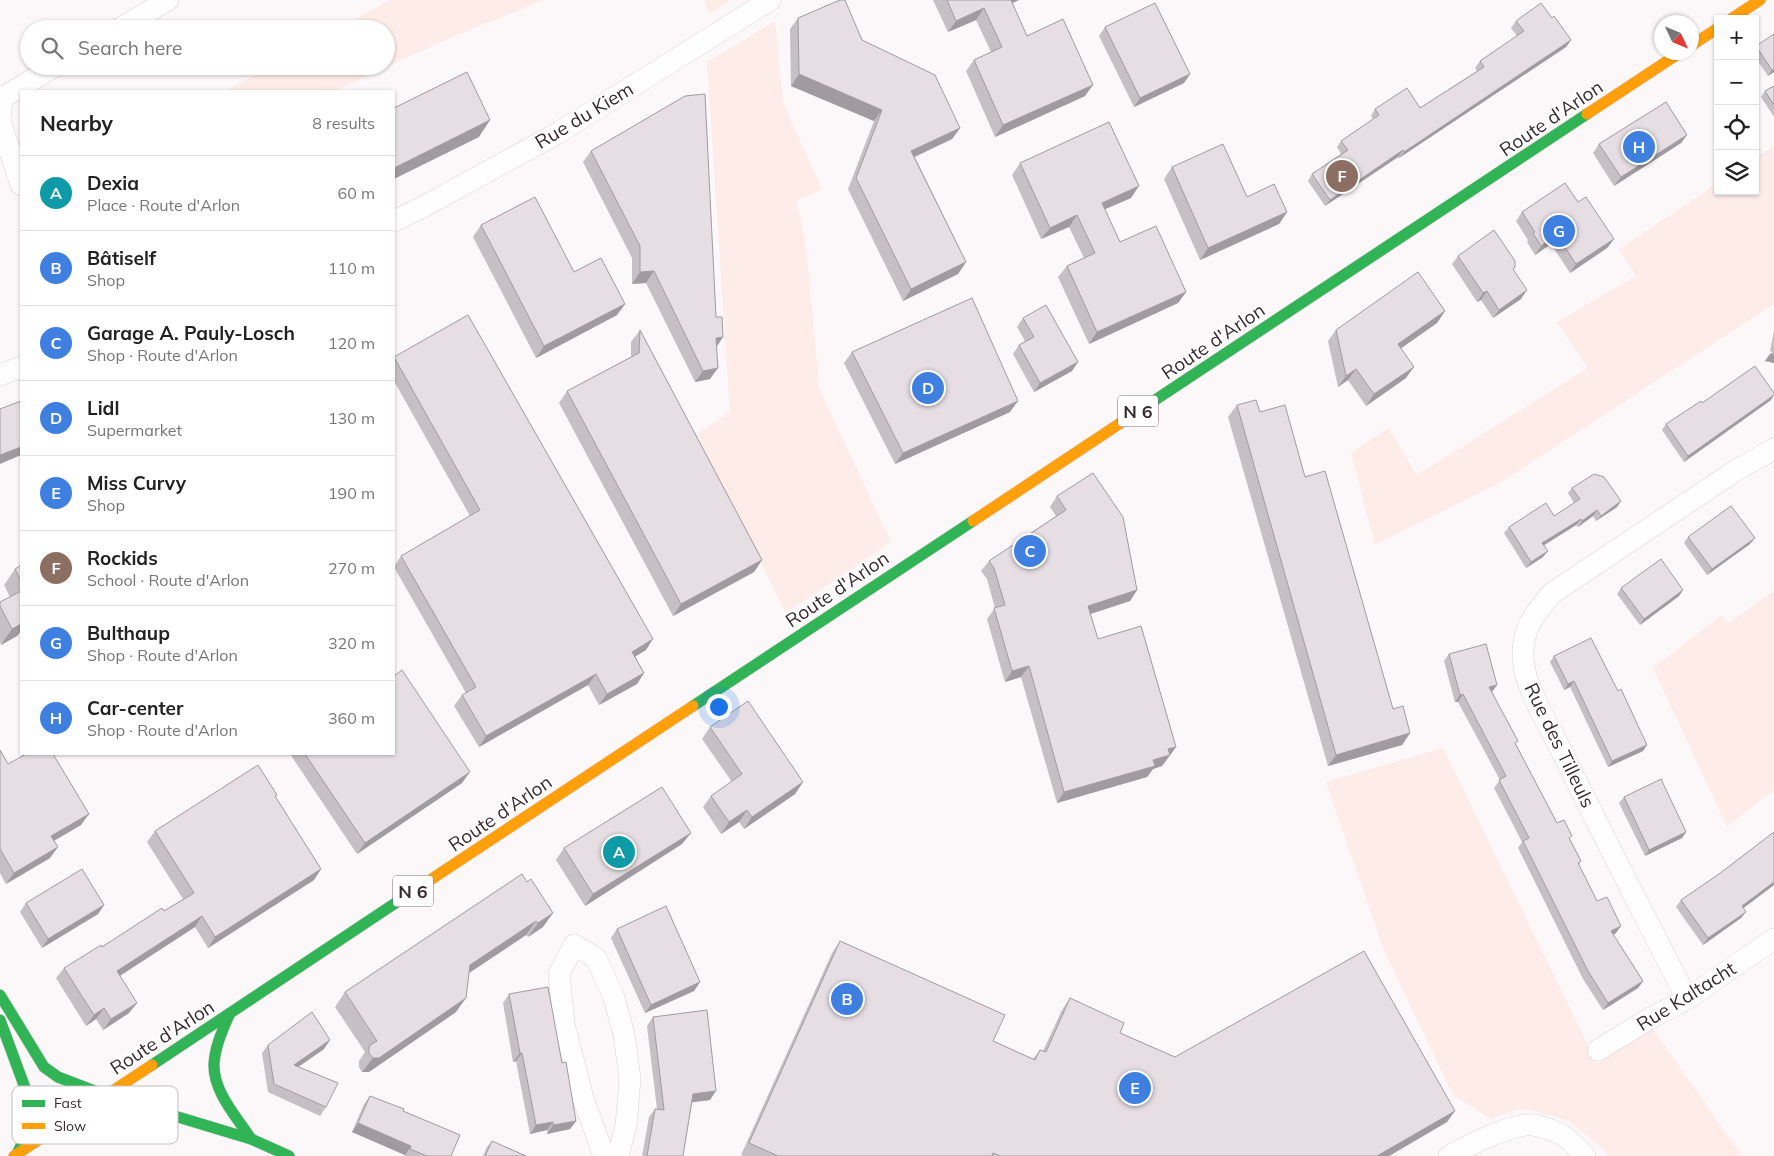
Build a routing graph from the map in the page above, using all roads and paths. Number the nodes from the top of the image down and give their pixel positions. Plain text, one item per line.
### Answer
1 (168, 0) edge
2 (770, 0) edge
3 (1760, 0) edge
4 (1737, 15) edge
5 (134, 20) edge
6 (1714, 31) edge
7 (1699, 40) edge
8 (1668, 60) edge
9 (40, 75) edge
10 (1, 97) edge
11 (20, 182) edge
12 (395, 221) edge
13 (20, 367) edge
14 (0, 375) edge
15 (1774, 449) edge
16 (1774, 939) edge
17 (0, 995) edge
18 (1687, 998) junction
19 (230, 1013) junction
20 (0, 1020) edge
21 (1598, 1050) dead end
22 (24, 1086) edge
23 (82, 1086) edge
24 (119, 1086) edge
25 (178, 1117) edge
26 (251, 1139) junction
27 (32, 1144) edge
28 (15, 1155) edge
29 (289, 1156) edge
30 (604, 1156) edge
31 (618, 1156) edge
32 (1449, 1156) edge
33 (1586, 1156) edge

1 - 5 street
2 - 12 street, Rue du Kiem
3 - 4 main road
6 - 7 main road
8 - 19 main road, Route d'Arlon / N 6
9 - 10 street
10 - 11 street
13 - 14 street
15 - 18 street, Rue des Tilleuls
16 - 18 street, Rue Kaltacht
17 - 23 main road
18 - 21 street, Rue Kaltacht
19 - 24 main road, Route d'Arlon / N 6
19 - 26 main road
20 - 22 main road
25 - 26 main road
26 - 29 main road
27 - 28 main road, Route d'Arlon / N 6
30 - 31 street
32 - 33 street

